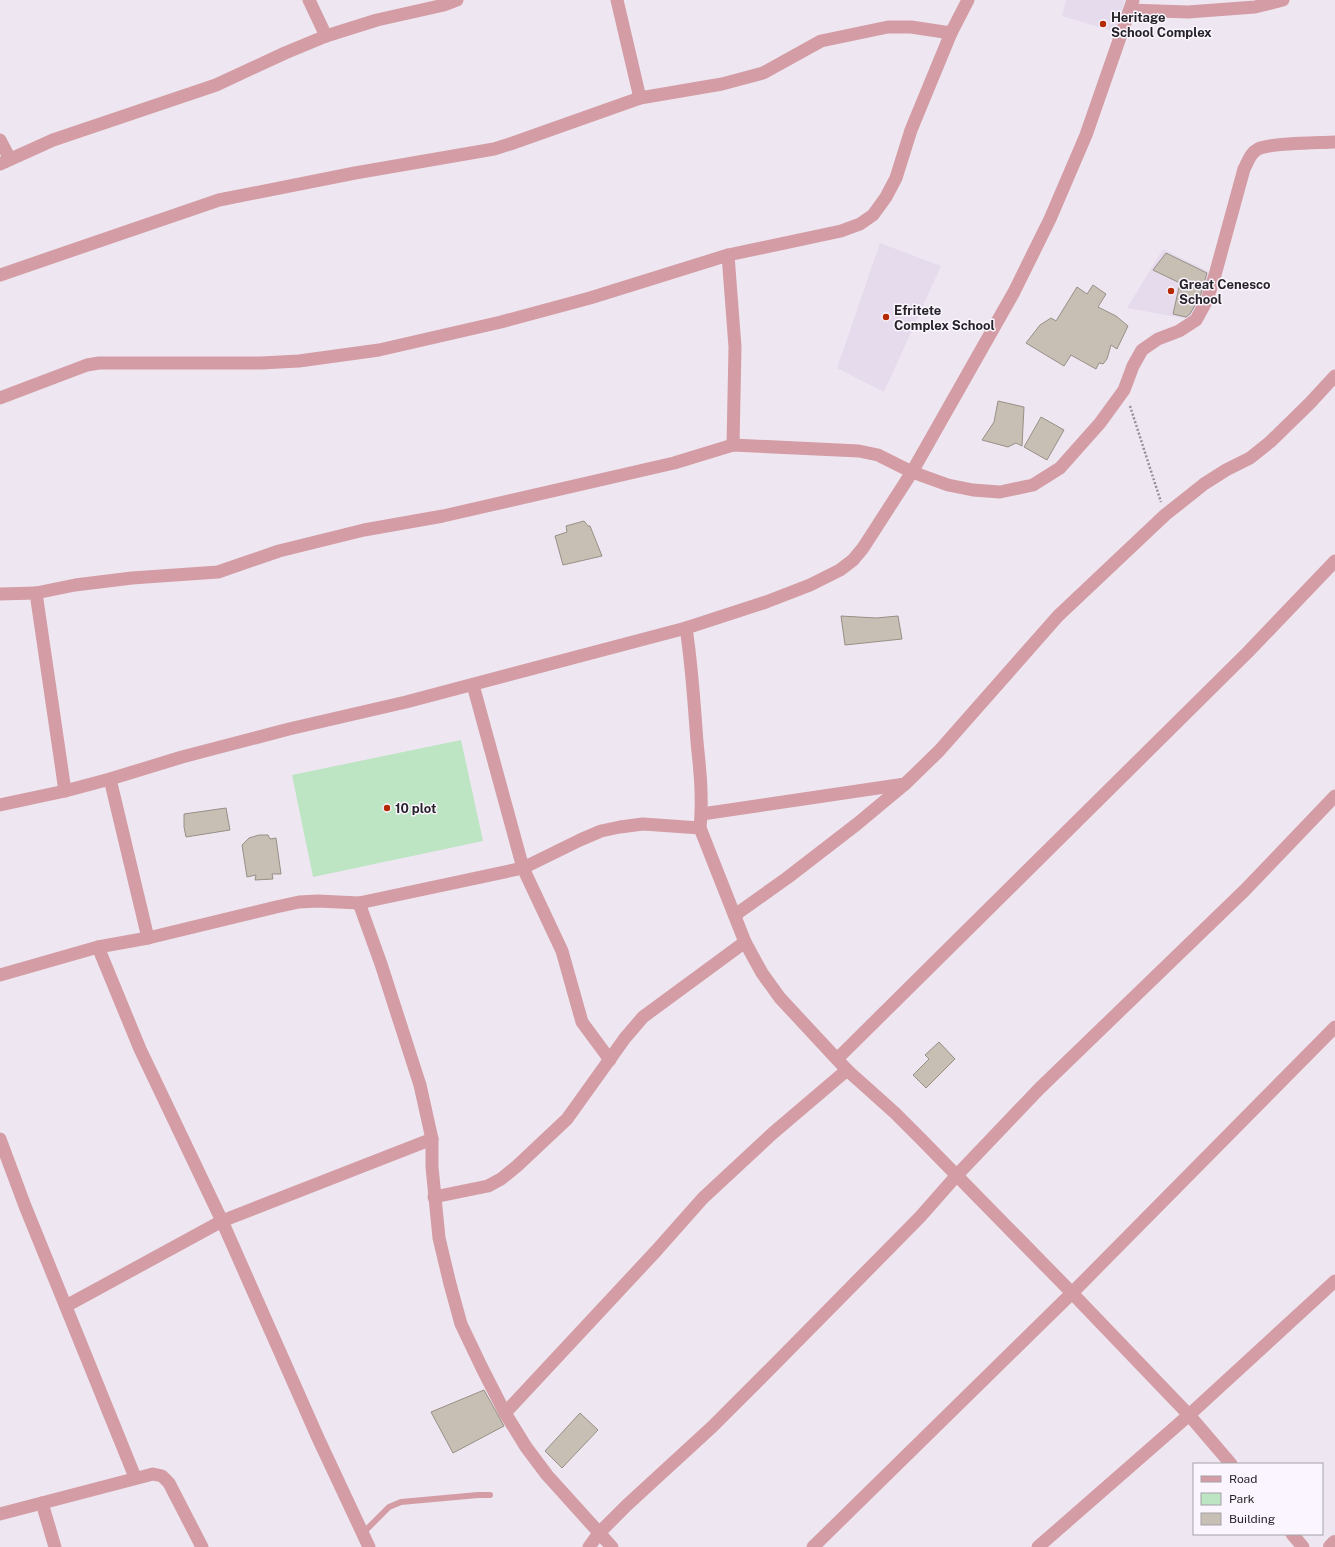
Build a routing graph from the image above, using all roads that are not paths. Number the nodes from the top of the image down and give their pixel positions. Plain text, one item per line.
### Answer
1 (309, 0) edge
2 (458, 0) edge
3 (617, 0) edge
4 (968, 0) edge
5 (1283, 0) edge
6 (1131, 5) edge
7 (951, 33) junction
8 (326, 36) junction
9 (640, 98) junction
10 (0, 140) edge
11 (1335, 142) edge
12 (5, 162) edge
13 (728, 255) junction
14 (0, 275) edge
15 (1335, 376) edge
16 (0, 398) edge
17 (733, 445) junction
18 (912, 472) junction
19 (1335, 561) edge
20 (2, 590) edge
21 (36, 593) junction
22 (686, 628) junction
23 (472, 685) junction
24 (110, 779) junction
25 (905, 784) junction
26 (65, 791) junction
27 (1335, 796) edge
28 (0, 805) edge
29 (702, 814) junction
30 (700, 828) junction
31 (523, 868) junction
32 (359, 903) junction
33 (735, 915) junction
34 (148, 938) junction
35 (745, 942) junction
36 (98, 947) junction
37 (0, 976) edge
38 (1335, 1027) edge
39 (837, 1059) junction
40 (610, 1060) junction
41 (847, 1070) junction
42 (0, 1139) edge
43 (432, 1139) junction
44 (957, 1175) junction
45 (434, 1197) junction
46 (222, 1221) junction
47 (1335, 1281) edge
48 (1072, 1293) junction
49 (66, 1306) junction
50 (505, 1413) junction
51 (1189, 1415) junction
52 (1231, 1463) edge
53 (134, 1477) junction
54 (490, 1495) dead end
55 (42, 1503) junction
56 (0, 1514) edge
57 (363, 1532) junction
58 (599, 1533) junction
59 (1293, 1535) edge
60 (1335, 1543) edge
61 (55, 1547) edge
62 (202, 1547) edge
63 (369, 1547) edge
64 (588, 1547) edge
65 (612, 1547) edge
66 (813, 1547) edge
67 (1038, 1547) edge
68 (1303, 1547) edge
69 (1331, 1547) edge

1 - 8 street
2 - 8 street
3 - 9 street
4 - 7 street
5 - 6 street
6 - 18 street
7 - 9 street
7 - 13 street
8 - 12 street
9 - 14 street
10 - 12 street
11 - 18 street
13 - 16 street
13 - 17 street
15 - 25 street
17 - 18 street
17 - 21 street
18 - 22 street
19 - 39 street
20 - 21 street
21 - 26 street
22 - 23 street
22 - 29 street
23 - 24 street
23 - 31 street
24 - 26 street
24 - 34 street
25 - 29 street
25 - 33 street
26 - 28 street
27 - 44 street
29 - 30 street
30 - 31 street
30 - 33 street
31 - 32 street
31 - 40 street
32 - 34 street
32 - 43 street
33 - 35 street
34 - 36 street
35 - 39 street
35 - 40 street
36 - 37 street
36 - 46 street
38 - 48 street
39 - 41 street
40 - 45 street
41 - 44 street
41 - 50 street
42 - 49 street
43 - 45 street
43 - 46 street
44 - 48 street
44 - 58 street
45 - 50 street
46 - 49 street
46 - 57 street
47 - 51 street
48 - 51 street
48 - 66 street
49 - 53 street
50 - 58 street
51 - 52 street
51 - 67 street
53 - 55 street
53 - 62 street
54 - 57 lane
55 - 56 street
55 - 61 street
57 - 63 street
58 - 64 street
58 - 65 street
59 - 68 street
60 - 69 street

